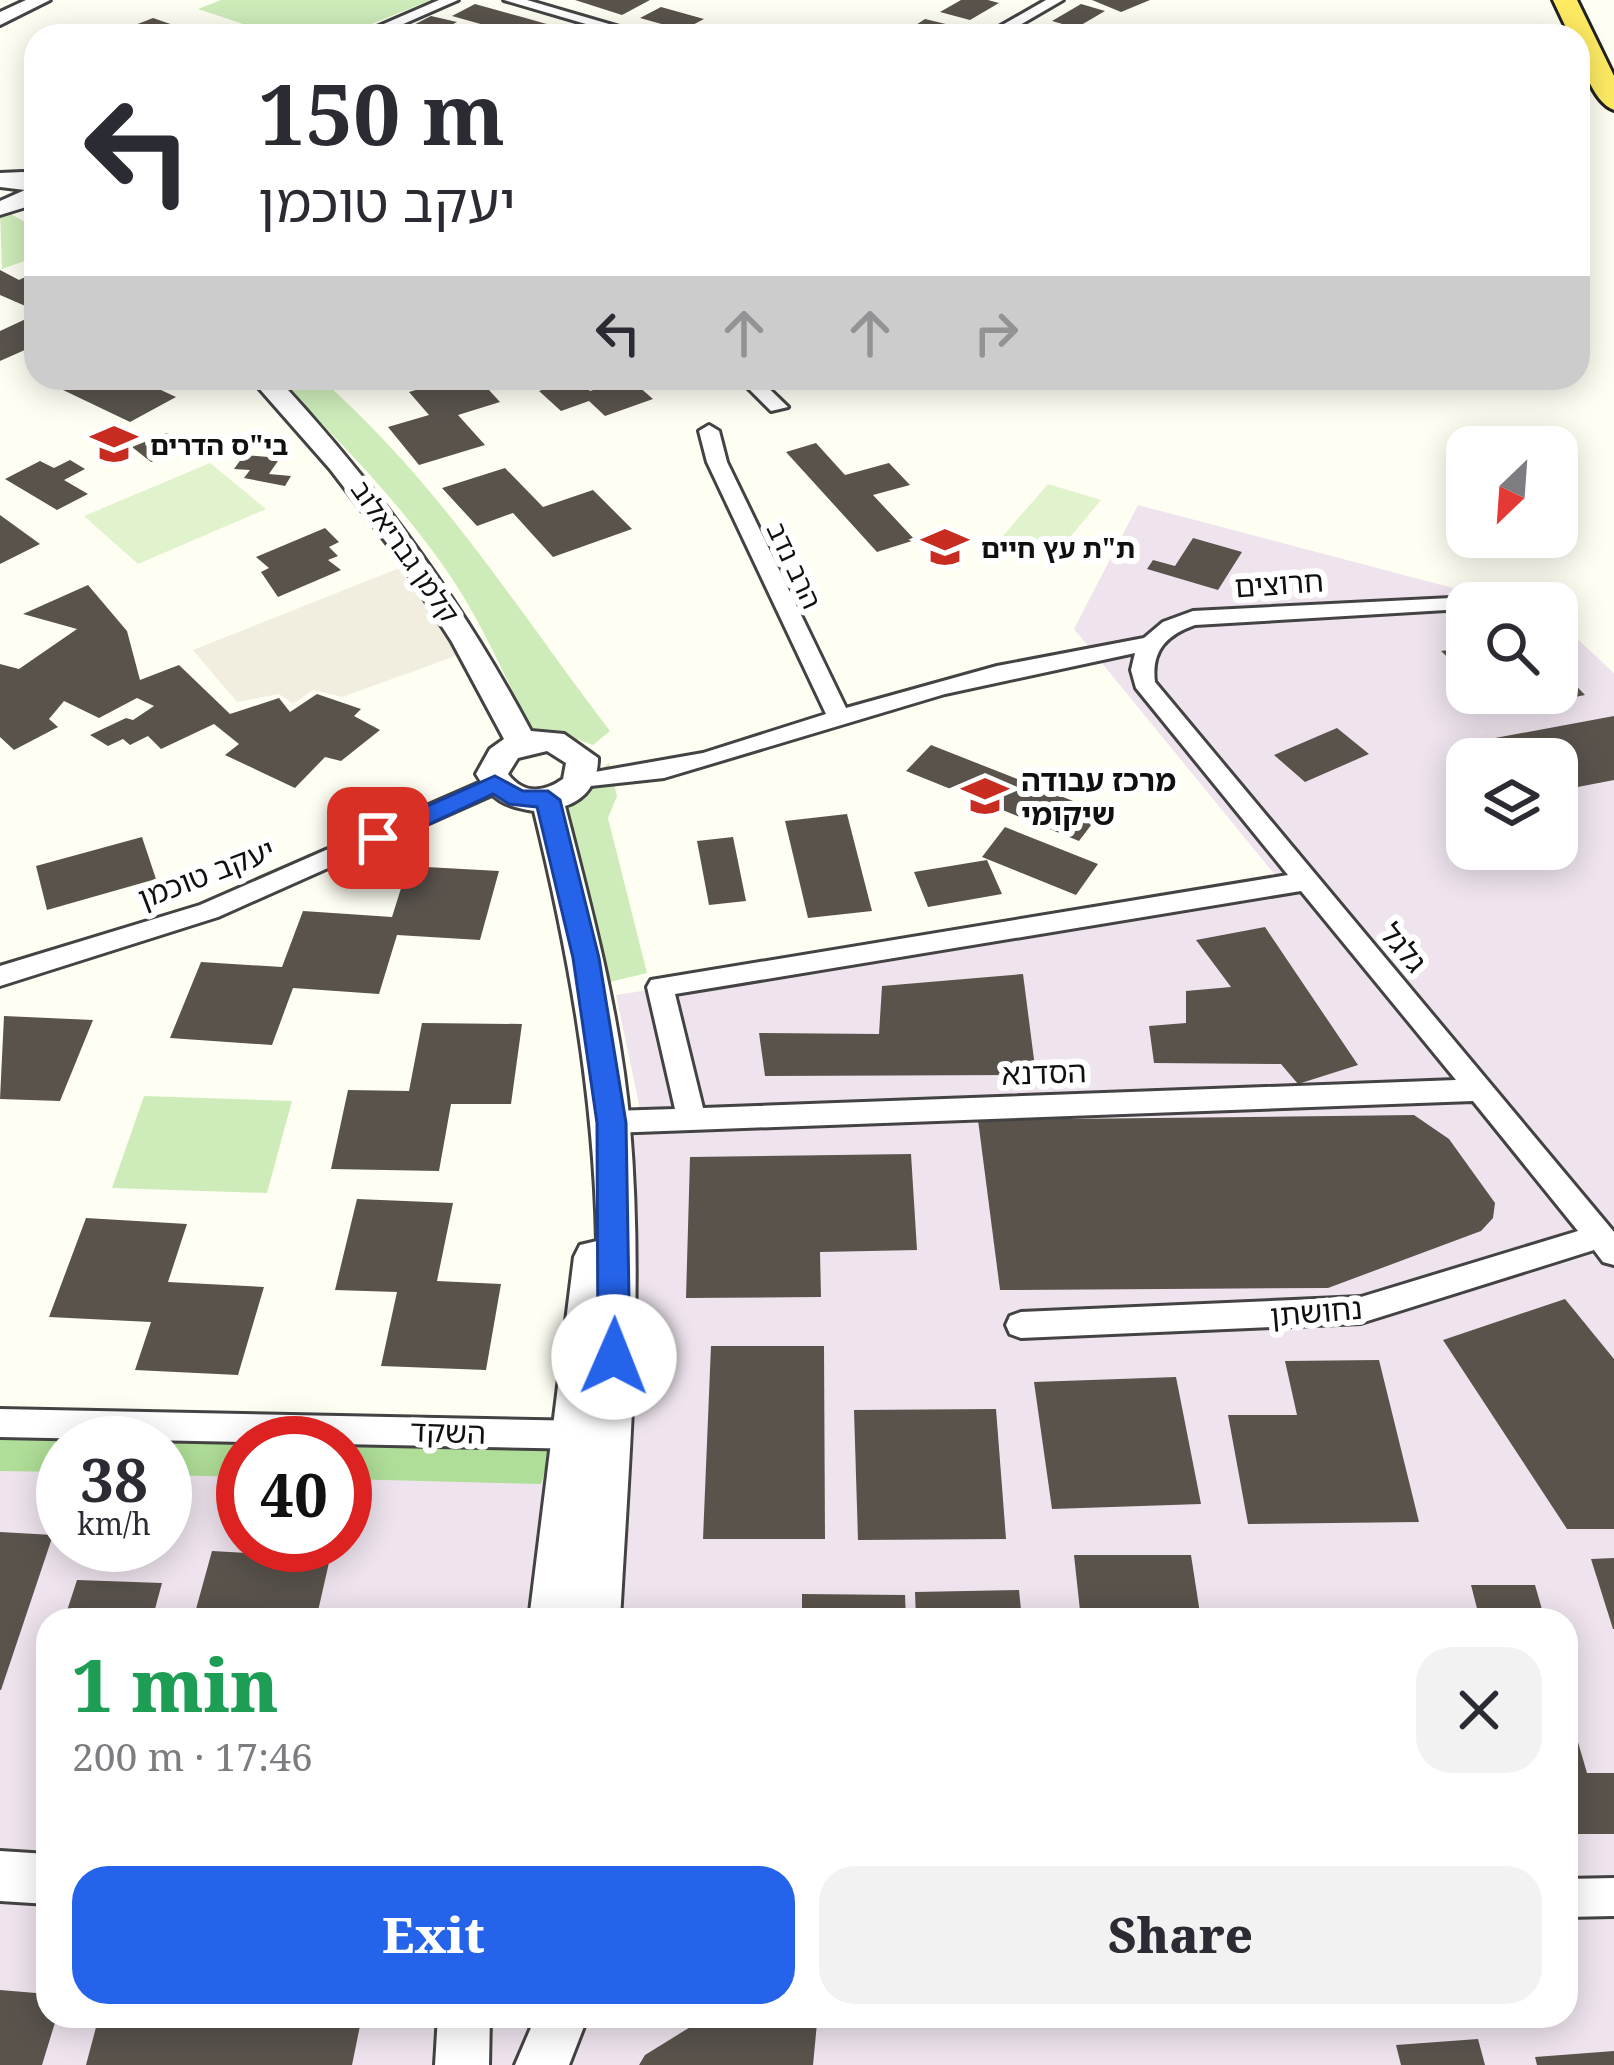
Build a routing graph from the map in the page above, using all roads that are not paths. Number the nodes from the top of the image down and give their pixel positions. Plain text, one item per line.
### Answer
1 (14, 0) edge
2 (40, 0) edge
3 (451, 0) edge
4 (511, 0) edge
5 (1056, 0) edge
6 (0, 6) edge
7 (0, 19) edge
8 (392, 24) edge
9 (599, 24) edge
10 (1012, 24) edge
11 (1590, 53) edge
12 (1614, 102) edge
13 (274, 390) edge
14 (760, 390) edge
15 (778, 407) dead end
16 (709, 431) dead end
17 (1446, 603) edge
18 (1149, 644) junction
19 (839, 718) junction
20 (522, 743) junction
21 (580, 782) junction
22 (495, 784) junction
23 (548, 800) junction
24 (1307, 880) junction
25 (0, 976) edge
26 (1480, 1090) junction
27 (691, 1118) junction
28 (611, 1123) junction
29 (1607, 1244) edge
30 (1021, 1325) dead end
31 (0, 1423) edge
32 (592, 1435) junction
33 (555, 1608) edge
34 (597, 1608) edge
35 (0, 1876) edge
36 (36, 1878) edge
37 (1614, 1897) edge
38 (1578, 1898) edge
39 (464, 2028) edge
40 (557, 2028) edge
41 (462, 2065) edge
42 (542, 2065) edge

1 - 6 street
2 - 7 street
3 - 8 street
4 - 9 street
5 - 10 street
11 - 12 main road
13 - 20 street, קלמן גבריאלוב
14 - 15 street
16 - 19 street, הרב נדב
17 - 18 street, חרוצים
18 - 19 street, חרוצים
18 - 24 street, גלגל
19 - 21 street, חרוצים
20 - 21 street
20 - 22 street
21 - 23 street
22 - 23 street
22 - 25 street, יעקב טוכמן
23 - 28 street
24 - 26 street, גלגל
24 - 27 street
26 - 27 street, הסדנא
26 - 29 street, גלגל
27 - 28 street, הסדנא
28 - 32 street
29 - 30 street, נחושתן
31 - 32 street, השקד
32 - 33 street
32 - 34 street
35 - 36 street
37 - 38 street
39 - 41 street
40 - 42 street

